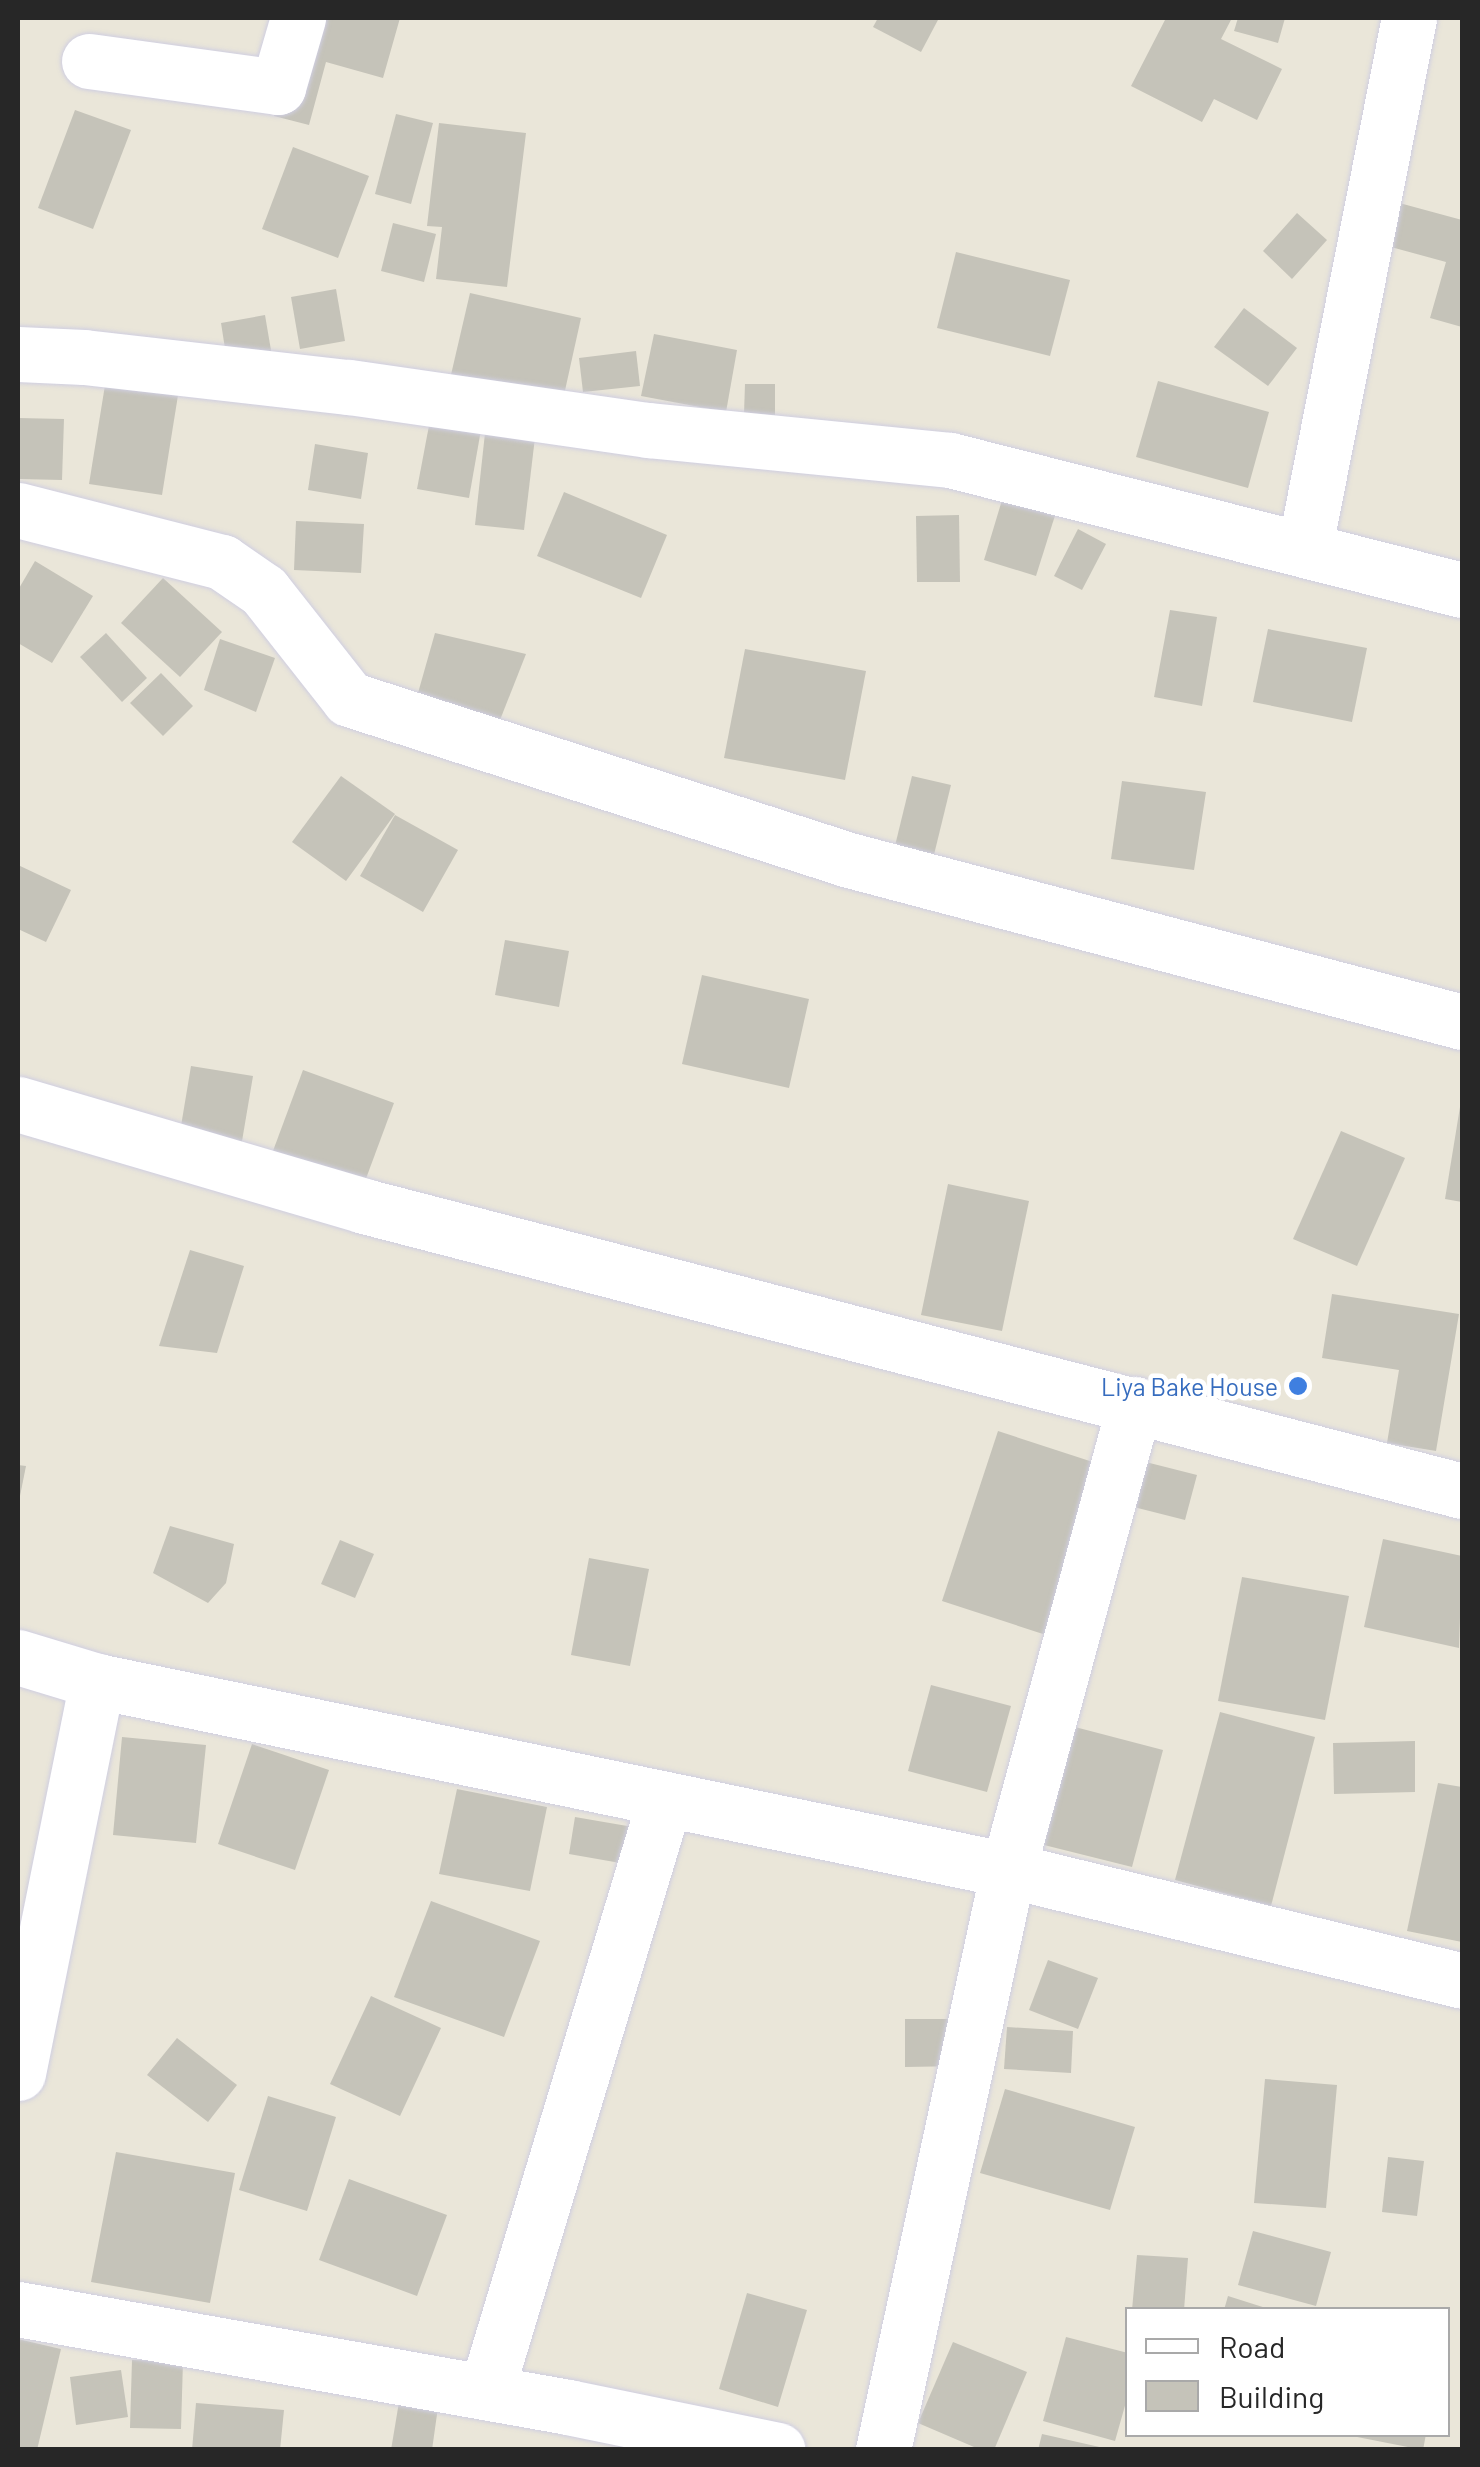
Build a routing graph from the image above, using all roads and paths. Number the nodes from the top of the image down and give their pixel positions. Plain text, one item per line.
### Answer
1 (298, 18) edge
2 (1408, 18) edge
3 (89, 62) dead end
4 (18, 354) edge
5 (18, 510) edge
6 (1306, 546) junction
7 (1462, 590) edge
8 (1462, 1022) edge
9 (18, 1104) edge
10 (1135, 1404) junction
11 (1462, 1490) edge
12 (18, 1657) edge
13 (97, 1681) junction
14 (666, 1799) junction
15 (1008, 1870) junction
16 (1462, 1982) edge
17 (18, 2074) edge
18 (18, 2309) edge
19 (486, 2392) junction
20 (559, 2428) edge
21 (778, 2450) edge
22 (883, 2450) edge

1 - 3 street
2 - 6 street
4 - 6 street
5 - 8 street
6 - 7 street
9 - 10 street
10 - 11 street
10 - 15 street
12 - 13 street
13 - 14 street
13 - 17 street
14 - 15 street
14 - 19 street
15 - 16 street
15 - 22 street
18 - 19 street
19 - 20 street
20 - 21 street

